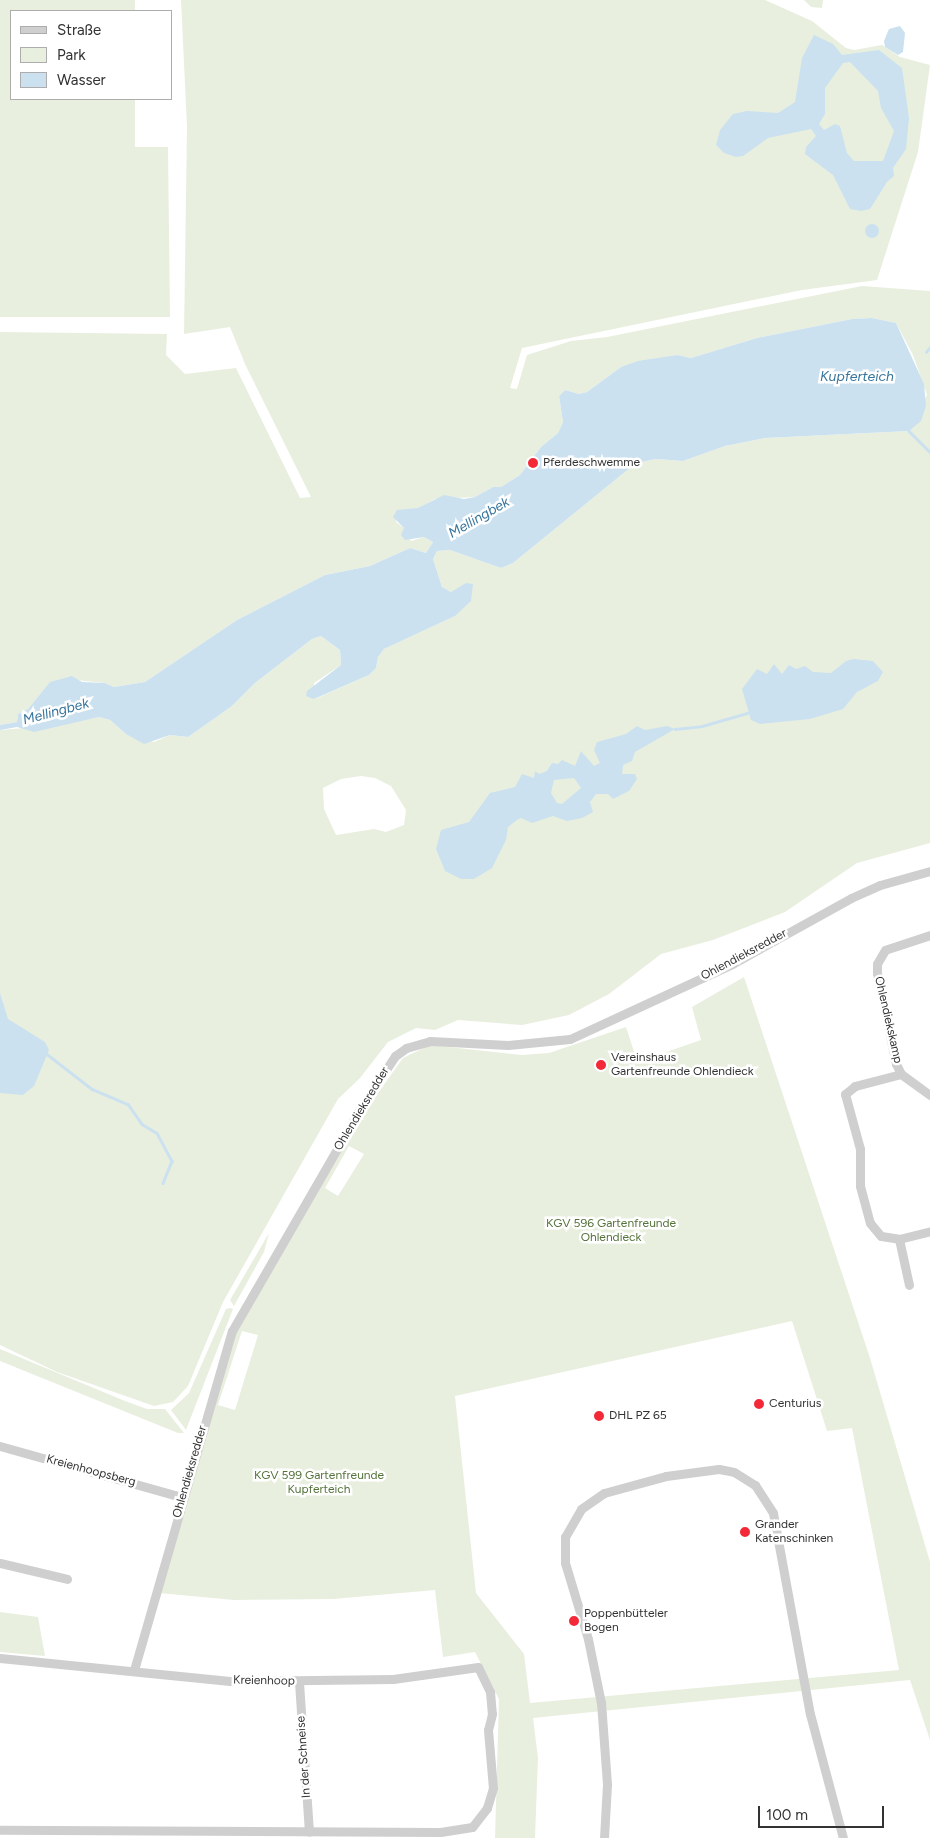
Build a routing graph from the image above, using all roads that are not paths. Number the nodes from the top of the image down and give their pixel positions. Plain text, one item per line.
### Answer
1 (930, 871) edge
2 (930, 936) edge
3 (901, 1074) junction
4 (930, 1095) edge
5 (930, 1231) edge
6 (899, 1239) junction
7 (909, 1285) dead end
8 (0, 1446) edge
9 (182, 1497) junction
10 (0, 1563) edge
11 (67, 1579) dead end
12 (0, 1658) edge
13 (134, 1670) junction
14 (299, 1682) junction
15 (0, 1830) edge
16 (309, 1832) junction
17 (604, 1838) edge
18 (842, 1838) edge

1 - 9 street, Ohlendieksredder
2 - 3 street, Ohlendiekskamp
3 - 4 street, Ohlendiekskamp
3 - 6 street
5 - 6 street
6 - 7 street
8 - 9 street, Kreienhoopsberg
9 - 13 street, Ohlendieksredder
10 - 11 street
12 - 13 street, Kreienhoop
13 - 14 street, Kreienhoop
14 - 16 street, In der Schneise
14 - 16 street, Kreienhoop
15 - 16 street
17 - 18 street

